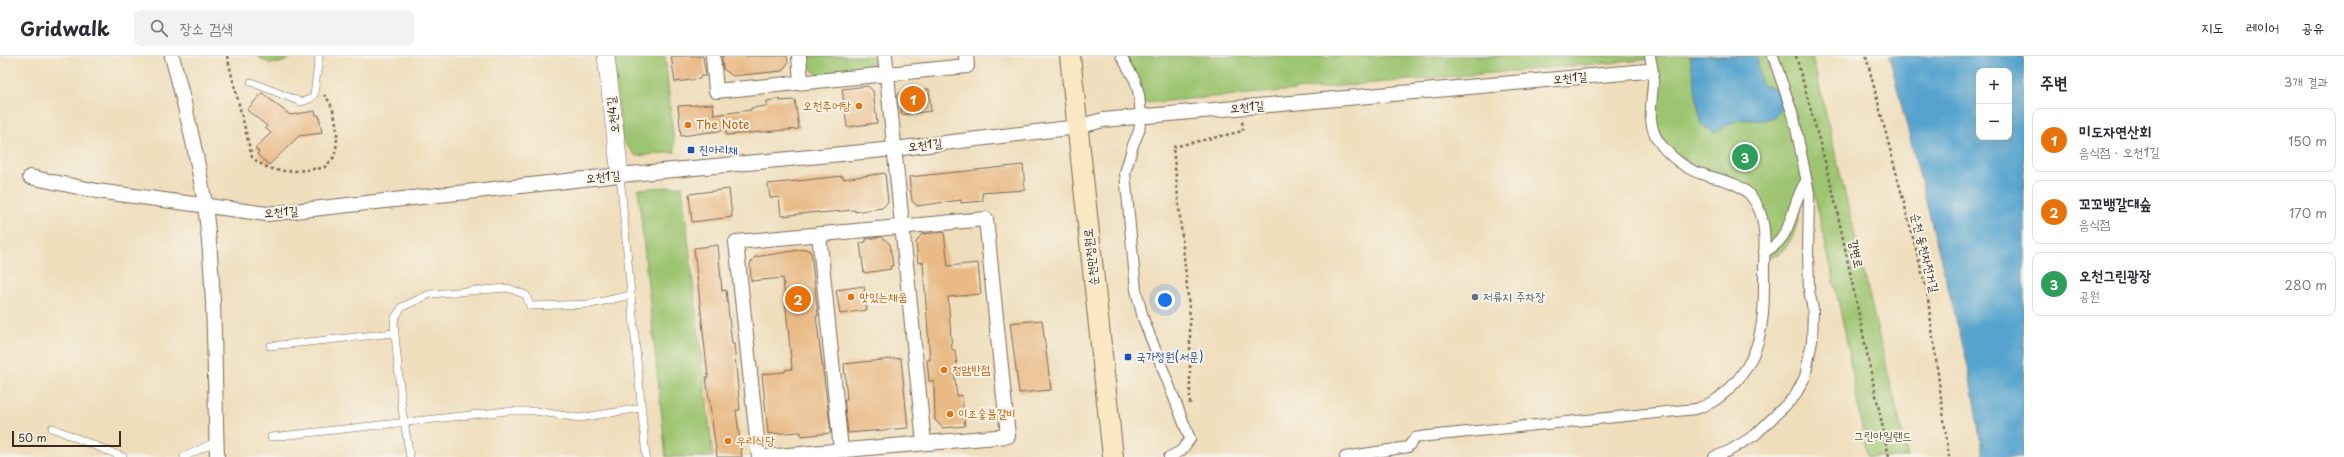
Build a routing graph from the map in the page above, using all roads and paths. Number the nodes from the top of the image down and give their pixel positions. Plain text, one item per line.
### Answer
1 (172, 56) edge
2 (227, 56) edge
3 (319, 56) edge
4 (606, 56) edge
5 (713, 56) edge
6 (798, 56) edge
7 (885, 56) edge
8 (966, 56) edge
9 (1070, 56) edge
10 (1121, 56) edge
11 (1650, 56) edge
12 (1773, 56) edge
13 (1796, 56) edge
14 (1866, 56) edge
15 (1646, 71) dead end
16 (886, 74) junction
17 (251, 82) dead end
18 (801, 82) junction
19 (315, 87) junction
20 (1241, 108) junction
21 (1141, 117) junction
22 (1078, 127) junction
23 (894, 149) junction
24 (620, 175) junction
25 (30, 177) dead end
26 (1806, 181) junction
27 (205, 207) junction
28 (902, 226) junction
29 (819, 234) junction
30 (1764, 252) junction
31 (631, 295) junction
32 (394, 333) junction
33 (270, 346) dead end
34 (641, 408) junction
35 (1190, 408) dead end
36 (404, 422) junction
37 (52, 428) dead end
38 (271, 437) dead end
39 (217, 441) junction
40 (924, 443) junction
41 (841, 450) junction
42 (123, 457) edge
43 (184, 457) edge
44 (218, 457) edge
45 (410, 457) edge
46 (646, 457) edge
47 (759, 457) edge
48 (765, 457) edge
49 (1113, 457) edge
50 (1169, 457) edge
51 (1345, 457) edge
52 (1714, 457) edge
53 (1889, 457) edge
54 (1949, 457) edge

1 - 27 street
2 - 19 path
3 - 19 lane
4 - 24 street, 오천4길
5 - 18 street
6 - 18 street
7 - 16 street
8 - 16 street
9 - 22 main road, 순천만정원로
10 - 21 street
11 - 30 street
12 - 26 street
13 - 53 path, 강변로
14 - 54 path, 순천 동천자전거길
15 - 20 street, 오천1길
16 - 18 street
16 - 23 street
17 - 19 lane
20 - 21 street, 오천1길
20 - 35 path
21 - 22 street, 오천1길
21 - 50 street
22 - 23 street, 오천1길
22 - 49 main road, 순천만정원로
23 - 24 street, 오천1길
23 - 28 street
24 - 27 street, 오천1길
24 - 31 lane
25 - 27 street, 오천1길
26 - 30 street
26 - 52 street
27 - 39 street
28 - 29 street
28 - 40 street
28 - 40 street
29 - 41 street
29 - 47 street
30 - 51 street
31 - 32 lane
31 - 34 lane
32 - 33 lane
32 - 36 lane
34 - 36 lane
34 - 46 lane
36 - 38 lane
36 - 45 lane
37 - 42 lane
39 - 43 lane
39 - 44 street
40 - 41 street
41 - 48 street

